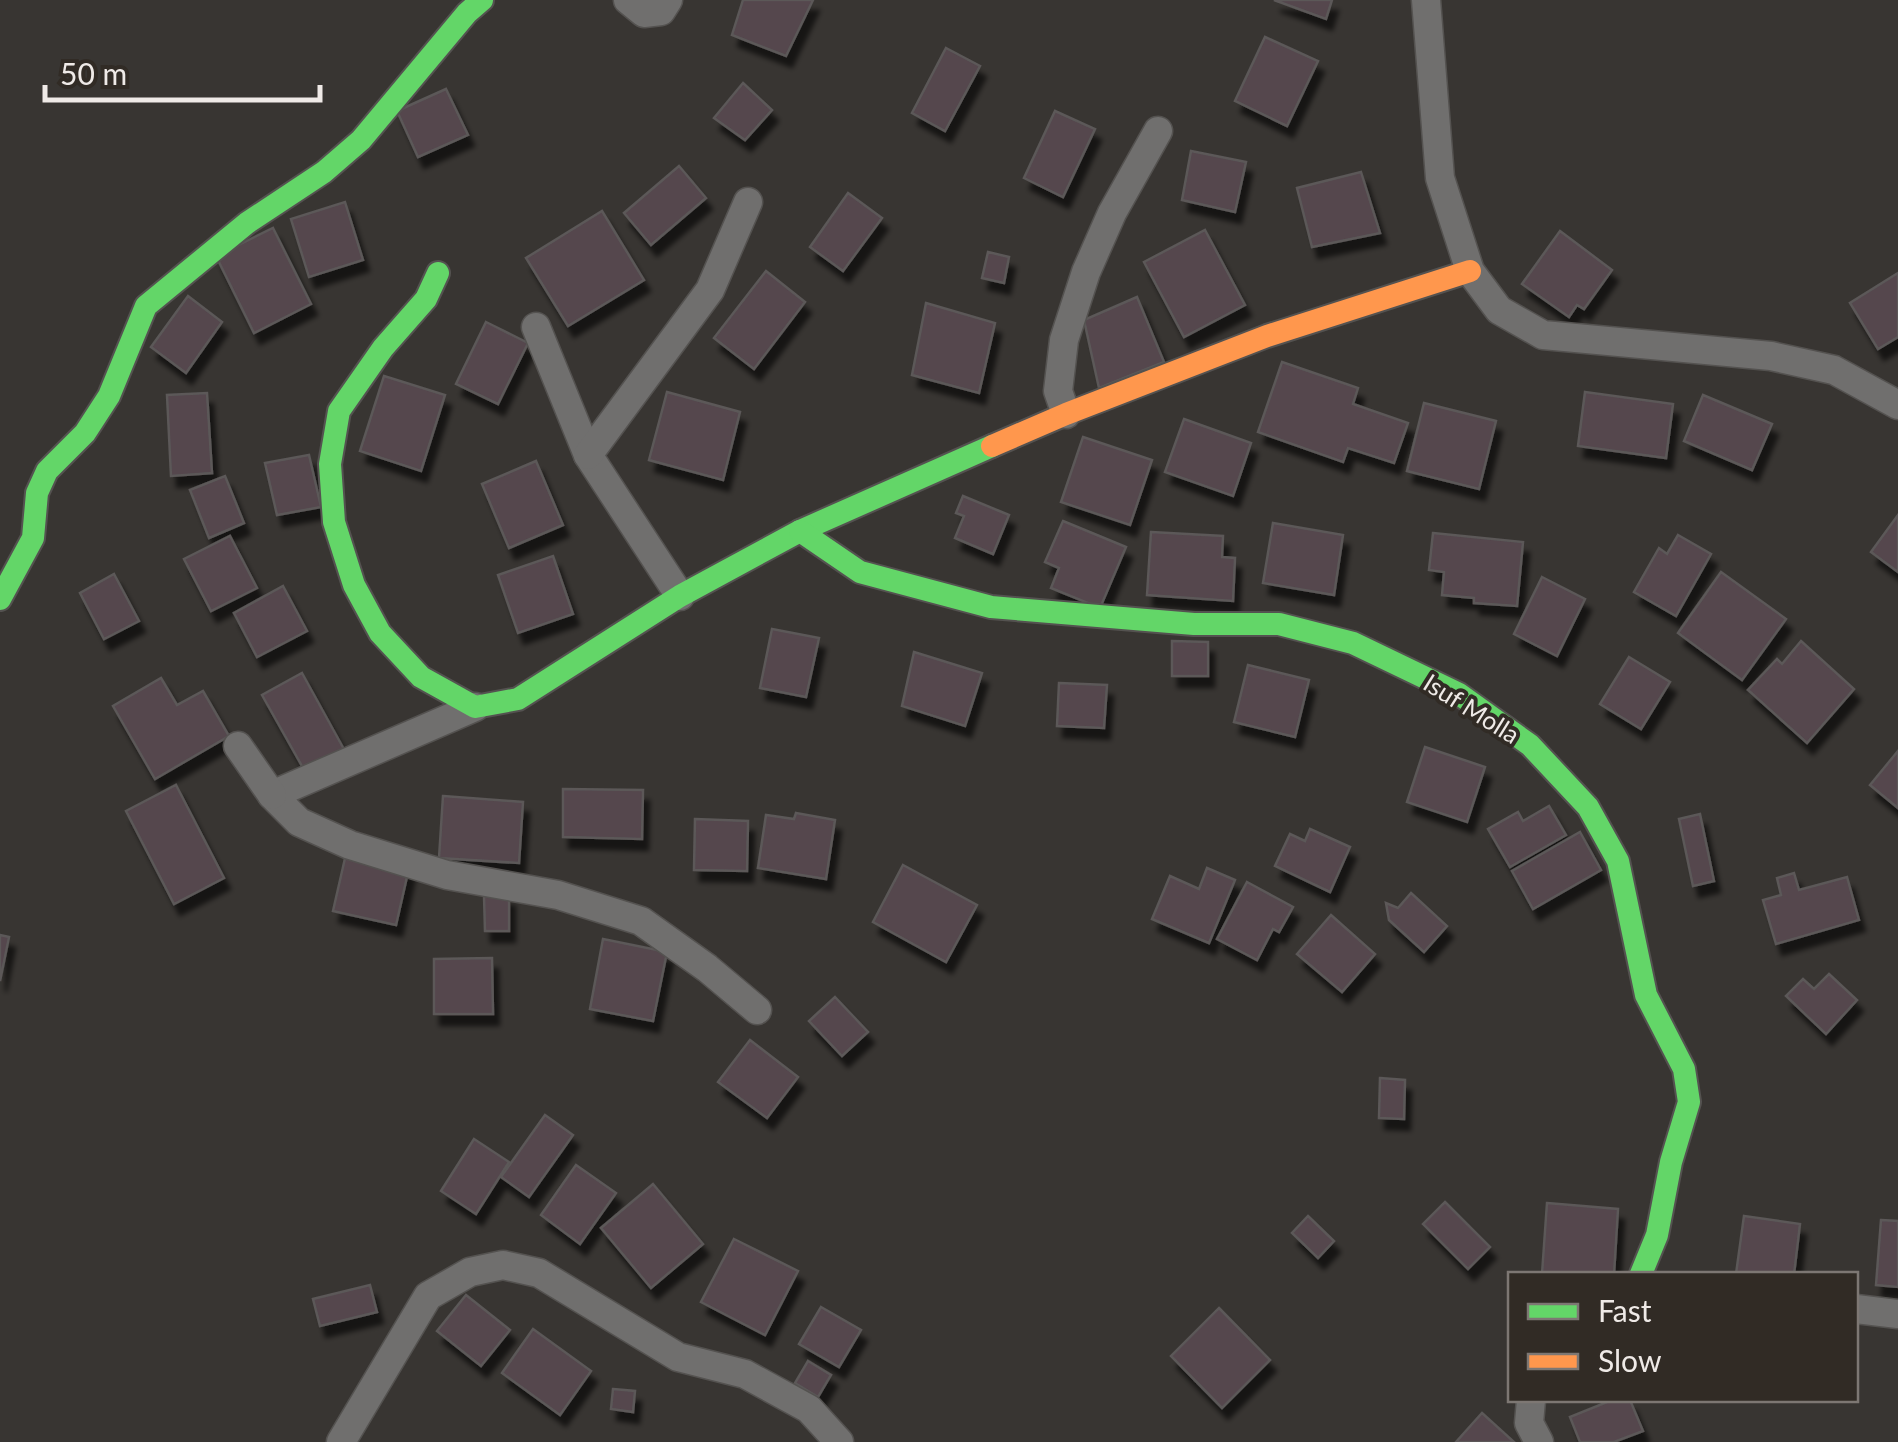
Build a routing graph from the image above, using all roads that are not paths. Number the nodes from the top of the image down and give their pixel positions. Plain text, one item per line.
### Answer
1 (482, 0) edge
2 (628, 0) edge
3 (668, 0) edge
4 (1426, 0) edge
5 (1158, 130) dead end
6 (748, 202) dead end
7 (1470, 270) junction
8 (438, 273) dead end
9 (536, 327) dead end
10 (1898, 405) edge
11 (1066, 414) junction
12 (588, 455) junction
13 (800, 531) junction
14 (680, 596) junction
15 (0, 599) edge
16 (474, 707) junction
17 (238, 746) dead end
18 (272, 795) junction
19 (757, 1010) dead end
20 (1641, 1272) edge
21 (1858, 1309) edge
22 (1898, 1314) edge
23 (1532, 1402) edge
24 (341, 1442) edge
25 (839, 1442) edge
26 (1538, 1442) edge

1 - 15 street
2 - 3 street
4 - 7 street
5 - 11 street
6 - 12 street
7 - 10 street
7 - 11 street
8 - 16 street
9 - 12 street
11 - 13 street
12 - 14 street
13 - 14 street
13 - 20 street, Isuf Molla
14 - 16 street
16 - 18 street
17 - 18 street
18 - 19 street
21 - 22 street
23 - 26 street
24 - 25 street

